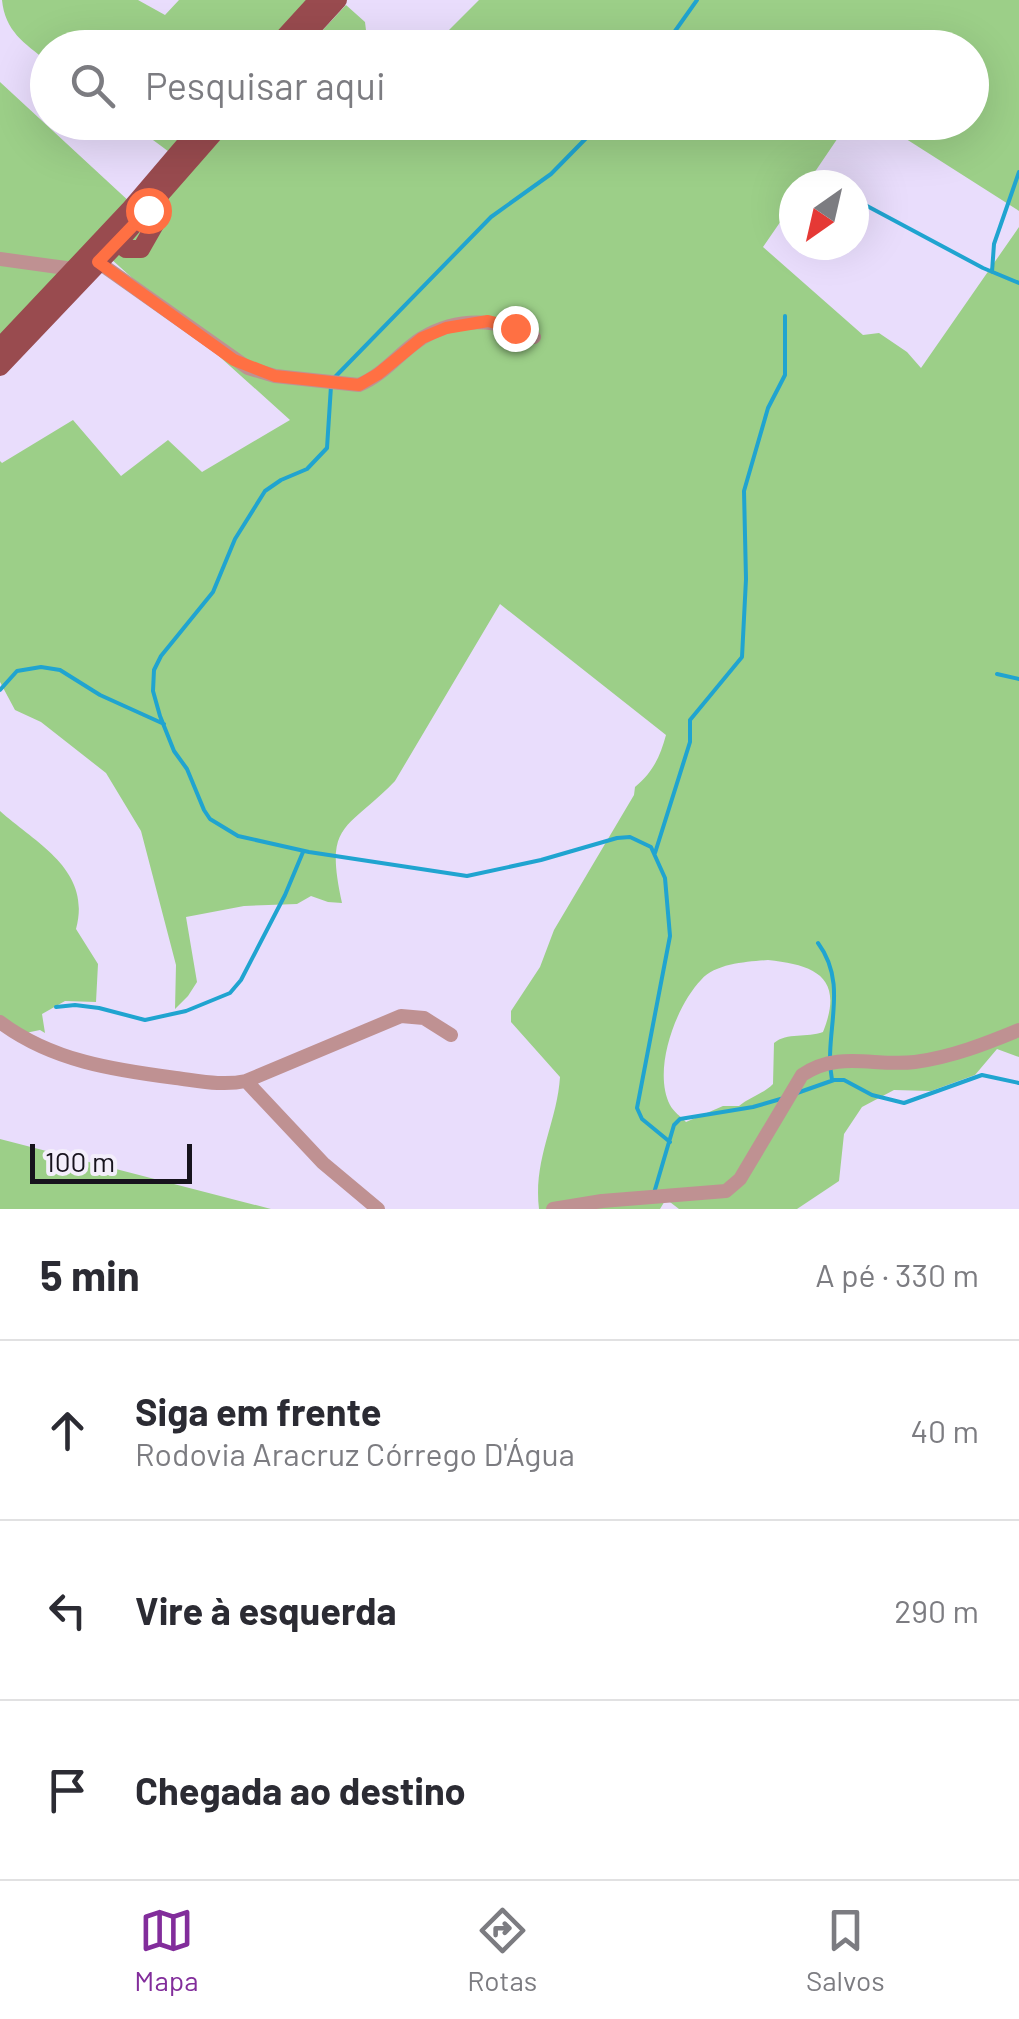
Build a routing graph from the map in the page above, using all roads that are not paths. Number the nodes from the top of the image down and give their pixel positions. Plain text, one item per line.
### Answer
1 (318, 0) edge
2 (338, 0) edge
3 (290, 30) edge
4 (310, 30) edge
5 (190, 140) edge
6 (208, 140) edge
7 (112, 238) junction
8 (0, 259) edge
9 (98, 262) junction
10 (73, 269) junction
11 (534, 338) dead end
12 (0, 348) edge
13 (0, 367) edge
14 (0, 1022) edge
15 (1019, 1030) edge
16 (451, 1035) dead end
17 (246, 1081) junction
18 (378, 1209) edge
19 (553, 1209) edge

1 - 3 main road
2 - 4 main road
5 - 7 main road
6 - 7 main road
7 - 9 main road
7 - 10 main road
8 - 10 street
9 - 11 street
9 - 13 main road
10 - 12 main road
14 - 17 street
15 - 19 street
16 - 17 street
17 - 18 street

